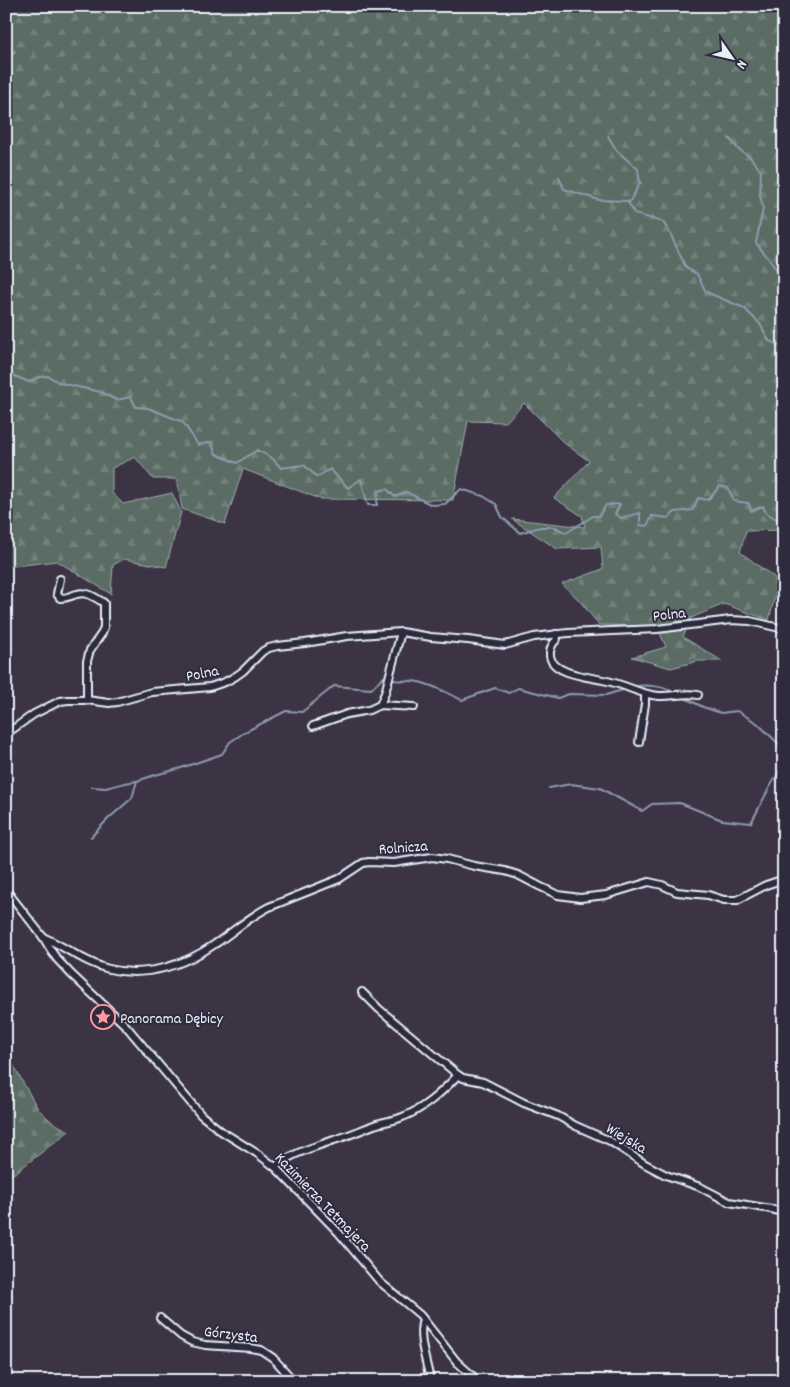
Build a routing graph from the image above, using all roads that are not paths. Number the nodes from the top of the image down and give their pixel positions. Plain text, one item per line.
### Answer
1 (60, 579) dead end
2 (784, 629) edge
3 (401, 632) junction
4 (556, 634) junction
5 (646, 694) junction
6 (698, 695) dead end
7 (87, 700) junction
8 (380, 705) junction
9 (414, 707) dead end
10 (313, 726) dead end
11 (6, 734) edge
12 (639, 742) dead end
13 (784, 879) edge
14 (6, 890) edge
15 (43, 937) junction
16 (362, 992) dead end
17 (458, 1075) junction
18 (275, 1167) junction
19 (784, 1213) edge
20 (160, 1318) dead end
21 (423, 1319) junction
22 (294, 1381) edge
23 (430, 1381) edge
24 (478, 1381) edge

1 - 7 street
2 - 4 street, Polna
3 - 4 street, Polna
3 - 7 street, Polna
3 - 8 street
4 - 5 street
5 - 6 street
5 - 12 street
7 - 11 street, Polna
8 - 9 street
8 - 10 street
13 - 15 street, Rolnicza
14 - 15 street, Kazimierza Tetmajera
15 - 18 street, Kazimierza Tetmajera
16 - 17 street, Wiejska
17 - 18 street
17 - 19 street, Wiejska
18 - 21 street, Kazimierza Tetmajera
20 - 22 street, Górzysta
21 - 23 street
21 - 24 street, Kazimierza Tetmajera

